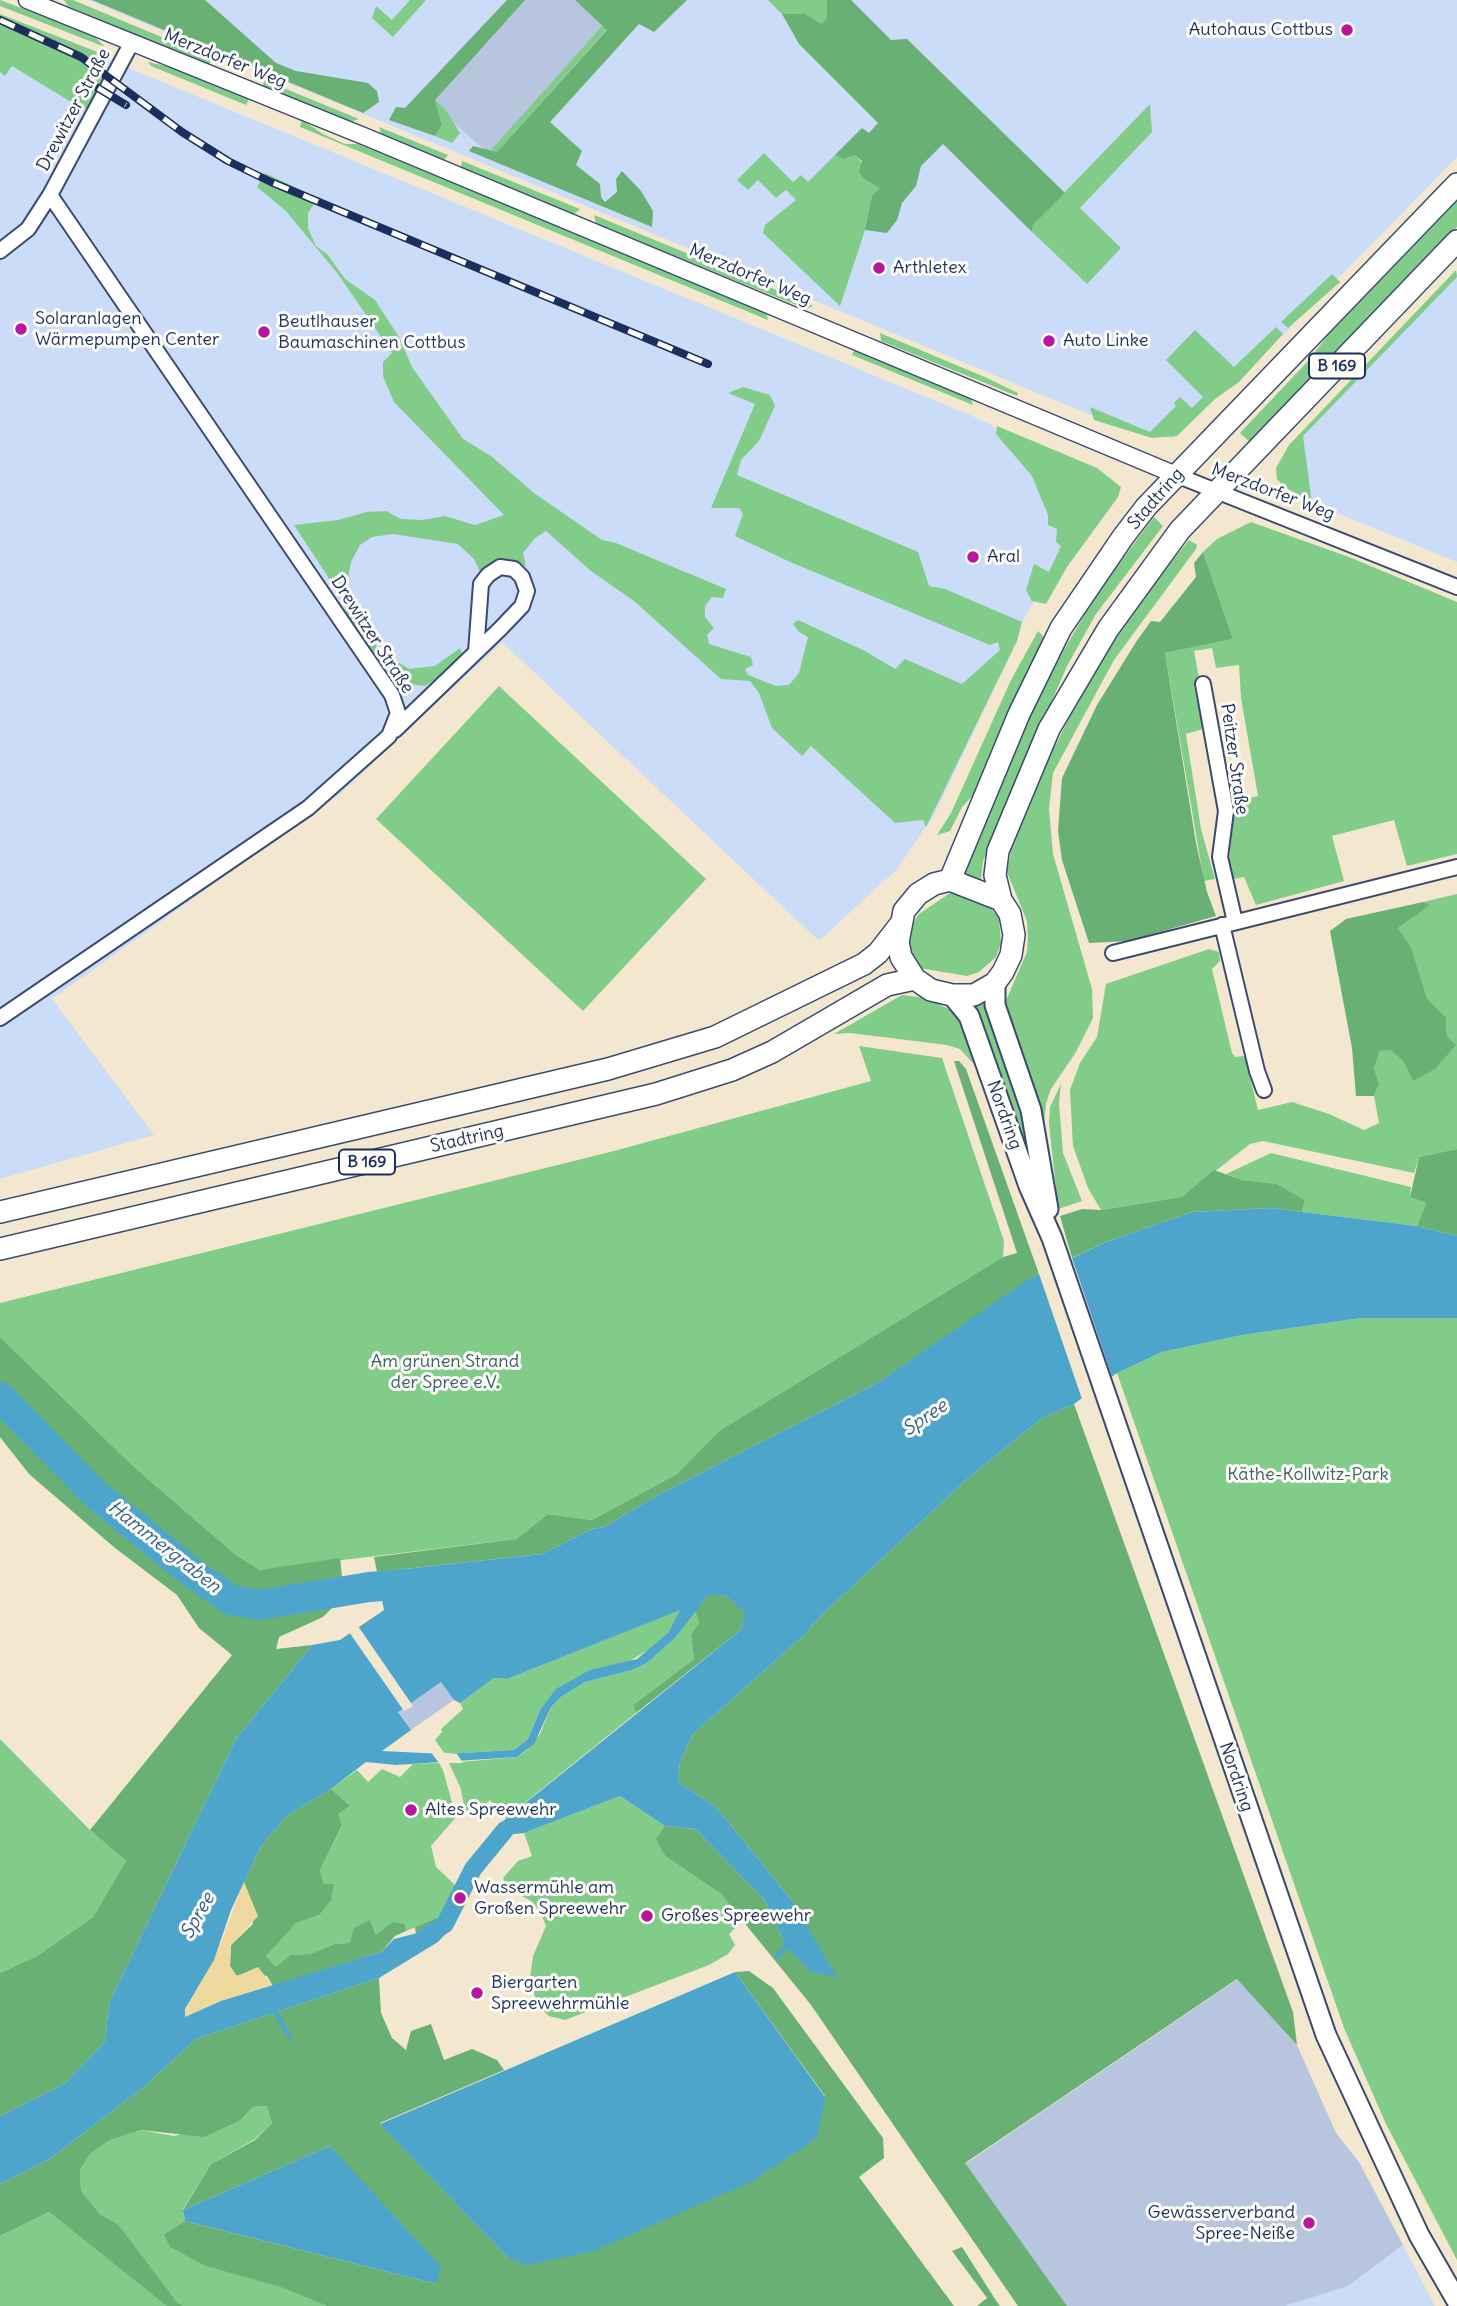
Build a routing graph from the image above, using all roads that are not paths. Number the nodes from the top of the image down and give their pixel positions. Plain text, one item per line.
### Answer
1 (27, 0) edge
2 (132, 42) junction
3 (1457, 184) edge
4 (50, 195) junction
5 (1457, 241) edge
6 (0, 251) edge
7 (1176, 475) junction
8 (1217, 492) junction
9 (1457, 587) edge
10 (476, 652) junction
11 (1203, 684) dead end
12 (389, 736) junction
13 (1457, 867) edge
14 (950, 880) junction
15 (1001, 900) junction
16 (1228, 923) junction
17 (899, 926) junction
18 (1113, 953) dead end
19 (915, 979) junction
20 (995, 983) junction
21 (952, 995) junction
22 (0, 1018) edge
23 (1264, 1090) dead end
24 (0, 1212) edge
25 (1052, 1238) junction
26 (0, 1250) edge
27 (1457, 2301) edge

1 - 2 street, Merzdorfer Weg
2 - 4 street, Drewitzer Straße
2 - 7 street, Merzdorfer Weg
3 - 7 main road, Stadtring / B 169
4 - 6 street, Drewitzer Straße
4 - 12 street, Drewitzer Straße
5 - 8 main road, B 169
7 - 8 street, Merzdorfer Weg
7 - 14 main road, Stadtring / B 169
8 - 9 street, Merzdorfer Weg
8 - 15 main road, B 169
10 - 10 street
10 - 12 street
11 - 16 street, Peitzer Straße
12 - 22 street
13 - 16 street
14 - 15 main road
14 - 17 main road, Stadtring / B 169
15 - 20 main road, B 169
16 - 18 street
16 - 23 street, Peitzer Straße
17 - 19 main road
17 - 24 main road, Stadtring / B 169
19 - 21 main road
19 - 26 main road, Stadtring / B 169
20 - 21 main road
20 - 25 main road, Nordring
21 - 25 main road, Nordring
25 - 27 main road, Nordring

